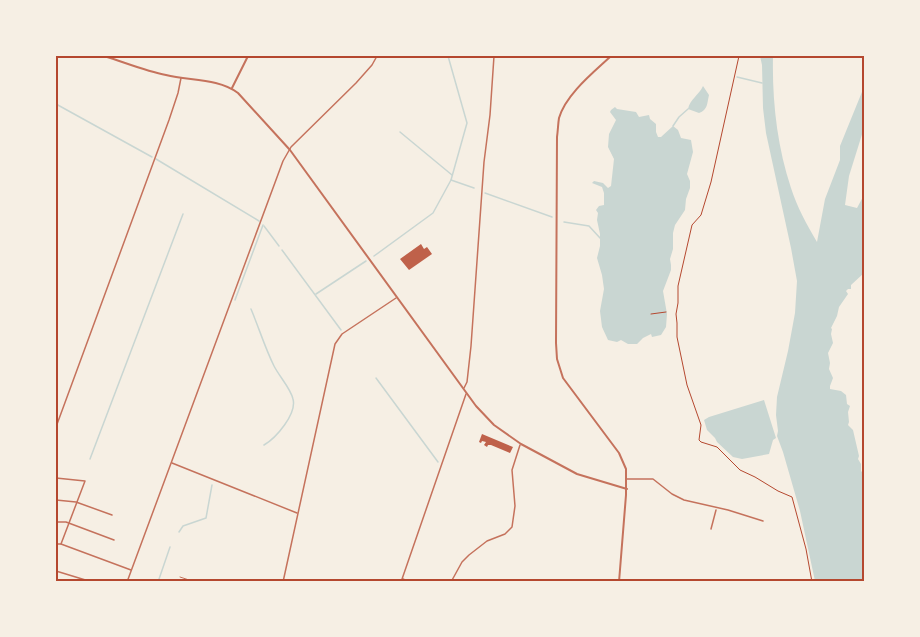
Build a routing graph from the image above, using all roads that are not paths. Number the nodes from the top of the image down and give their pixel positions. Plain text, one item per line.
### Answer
1 (104, 56) edge
2 (248, 56) edge
3 (377, 56) edge
4 (494, 56) edge
5 (611, 56) edge
6 (181, 78) junction
7 (232, 89) junction
8 (290, 150) junction
9 (398, 297) junction
10 (464, 388) junction
11 (467, 393) junction
12 (56, 426) edge
13 (521, 444) junction
14 (171, 463) junction
15 (56, 478) edge
16 (627, 479) junction
17 (627, 489) junction
18 (56, 500) edge
19 (76, 502) junction
20 (717, 508) junction
21 (297, 513) junction
22 (112, 515) dead end
23 (763, 521) dead end
24 (56, 522) edge
25 (69, 523) junction
26 (711, 529) dead end
27 (114, 540) dead end
28 (56, 544) edge
29 (61, 544) junction
30 (131, 570) junction
31 (56, 571) edge
32 (180, 577) dead end
33 (402, 580) edge
34 (92, 582) edge
35 (127, 582) edge
36 (195, 582) edge
37 (283, 582) edge
38 (409, 582) edge
39 (450, 582) edge
40 (619, 582) edge

1 - 6 street
2 - 7 street
3 - 8 street
4 - 10 street
5 - 16 street
6 - 7 street
6 - 12 street
7 - 8 street
8 - 9 street
8 - 14 street
9 - 10 street
9 - 21 street
10 - 11 street
11 - 13 street
11 - 33 street
13 - 17 street
13 - 39 street
14 - 21 street
14 - 30 street
15 - 19 street
16 - 17 street
16 - 20 street
17 - 40 street
18 - 19 street
19 - 22 street
19 - 25 street
20 - 23 street
20 - 26 street
21 - 37 street
24 - 25 street
25 - 27 street
25 - 29 street
28 - 29 street
29 - 30 street
30 - 35 street
31 - 34 street
32 - 36 lane
33 - 38 street

